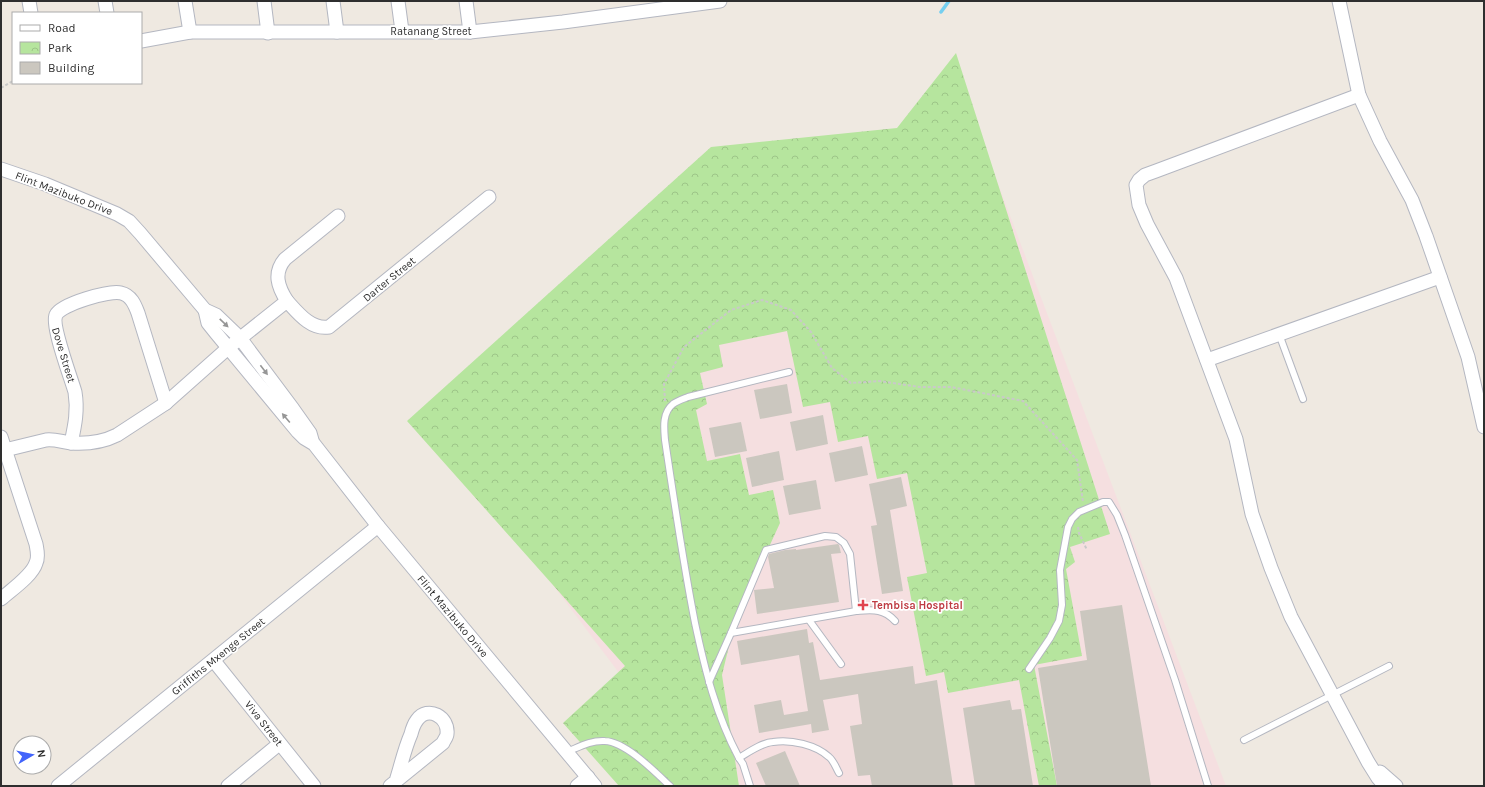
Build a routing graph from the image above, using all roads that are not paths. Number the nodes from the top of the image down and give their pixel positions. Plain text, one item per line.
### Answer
1 (29, 1) edge
2 (105, 1) edge
3 (185, 1) edge
4 (264, 1) edge
5 (333, 1) edge
6 (398, 1) edge
7 (466, 1) edge
8 (720, 1) edge
9 (1339, 1) edge
10 (30, 12) edge
11 (107, 12) edge
12 (190, 32) junction
13 (337, 32) junction
14 (402, 32) junction
15 (470, 32) junction
16 (268, 33) junction
17 (142, 41) edge
18 (1359, 95) junction
19 (1, 169) edge
20 (489, 197) dead end
21 (338, 216) dead end
22 (1440, 277) junction
23 (287, 301) junction
24 (205, 310) junction
25 (1280, 334) junction
26 (240, 338) junction
27 (228, 348) junction
28 (1207, 360) junction
29 (789, 372) dead end
30 (1303, 399) dead end
31 (166, 403) junction
32 (1484, 427) edge
33 (71, 443) junction
34 (314, 444) junction
35 (2, 446) edge
36 (378, 526) junction
37 (1, 599) edge
38 (856, 611) junction
39 (809, 620) junction
40 (895, 621) dead end
41 (731, 633) junction
42 (214, 661) junction
43 (841, 664) dead end
44 (1389, 666) dead end
45 (1030, 669) dead end
46 (708, 683) junction
47 (1333, 695) junction
48 (1244, 740) dead end
49 (279, 744) junction
50 (567, 752) junction
51 (739, 758) junction
52 (1368, 762) junction
53 (839, 773) dead end
54 (591, 782) edge
55 (393, 784) edge
56 (58, 786) edge
57 (228, 786) edge
58 (314, 786) edge
59 (577, 786) edge
60 (670, 786) edge
61 (750, 786) edge
62 (1208, 786) edge
63 (1385, 786) edge
64 (1396, 786) edge

1 - 10 street
2 - 11 street
3 - 12 street
4 - 16 street
5 - 13 street
6 - 14 street
7 - 15 street
8 - 15 street, Ratanang Street
9 - 18 street
12 - 16 street, Ratanang Street
12 - 17 street, Ratanang Street
13 - 14 street, Ratanang Street
13 - 16 street, Ratanang Street
14 - 15 street, Ratanang Street
18 - 22 street
18 - 28 street
19 - 24 street, Flint Mazibuko Drive
20 - 23 street, Darter Street
21 - 23 street, Darter Street
22 - 25 street
22 - 32 street
23 - 26 street
24 -> 26 street, Flint Mazibuko Drive
24 - 27 street, Flint Mazibuko Drive
25 - 28 street
25 - 30 lane
26 - 27 street
26 -> 34 street, Flint Mazibuko Drive
27 - 31 street
34 -> 27 street, Flint Mazibuko Drive
28 - 47 street
29 - 46 lane
31 - 33 street
31 - 33 street, Dove Street
33 - 35 street
34 - 36 street, Flint Mazibuko Drive
35 - 37 street
36 - 42 street, Griffiths Mxenge Street
36 - 50 street, Flint Mazibuko Drive
38 - 39 lane
38 - 40 lane
38 - 41 lane
39 - 41 lane
39 - 43 lane
41 - 46 lane
42 - 49 street, Viva Street
42 - 56 street, Griffiths Mxenge Street
44 - 47 lane
45 - 62 lane
46 - 51 lane
47 - 48 lane
47 - 52 street
49 - 57 street
49 - 58 street, Viva Street
50 - 54 street, Flint Mazibuko Drive
50 - 60 lane
51 - 53 lane
51 - 61 lane
52 - 63 street
52 - 64 street
54 - 59 street
55 - 55 street

